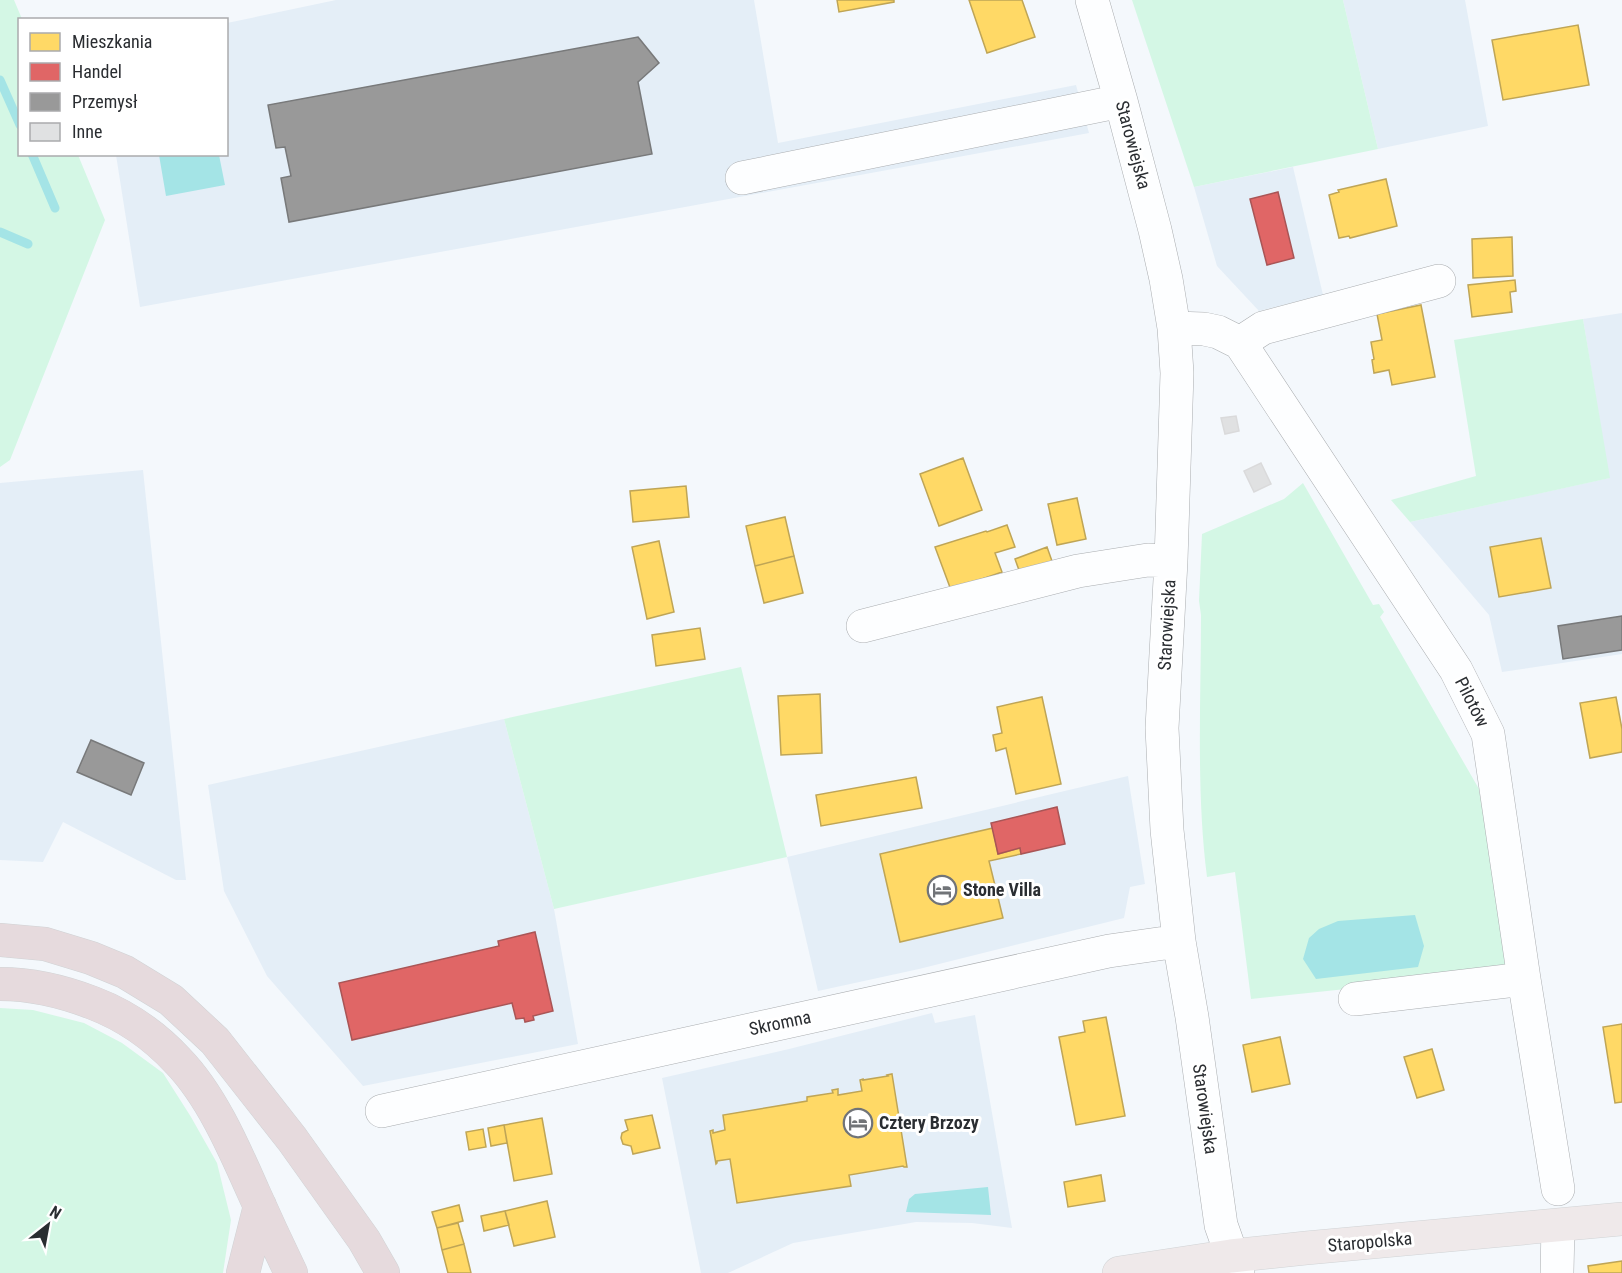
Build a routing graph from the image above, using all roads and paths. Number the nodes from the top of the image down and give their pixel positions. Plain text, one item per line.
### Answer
1 (1092, 0) edge
2 (1121, 101) junction
3 (742, 178) dead end
4 (1439, 281) dead end
5 (1174, 328) junction
6 (1240, 343) junction
7 (1171, 561) junction
8 (863, 626) dead end
9 (0, 940) edge
10 (1179, 941) junction
11 (1524, 979) junction
12 (0, 984) edge
13 (1355, 999) dead end
14 (382, 1111) dead end
15 (1558, 1189) dead end
16 (260, 1206) junction
17 (1622, 1219) edge
18 (1558, 1226) junction
19 (1234, 1265) edge
20 (243, 1273) edge
21 (291, 1273) edge
22 (383, 1273) edge
23 (1119, 1273) edge
24 (1557, 1273) edge

1 - 2 street, Starowiejska
2 - 3 street
2 - 5 street, Starowiejska
4 - 6 street
5 - 6 street
5 - 7 street, Starowiejska
6 - 11 street, Pilotów
7 - 8 street
7 - 10 street, Starowiejska
9 - 22 highway
10 - 14 street, Skromna
10 - 19 street, Starowiejska
11 - 13 street
11 - 15 street, Pilotów
12 - 16 highway
16 - 20 highway
16 - 21 highway
17 - 18 main road, Staropolska
18 - 19 main road, Staropolska
18 - 24 street
19 - 23 main road, Staropolska

